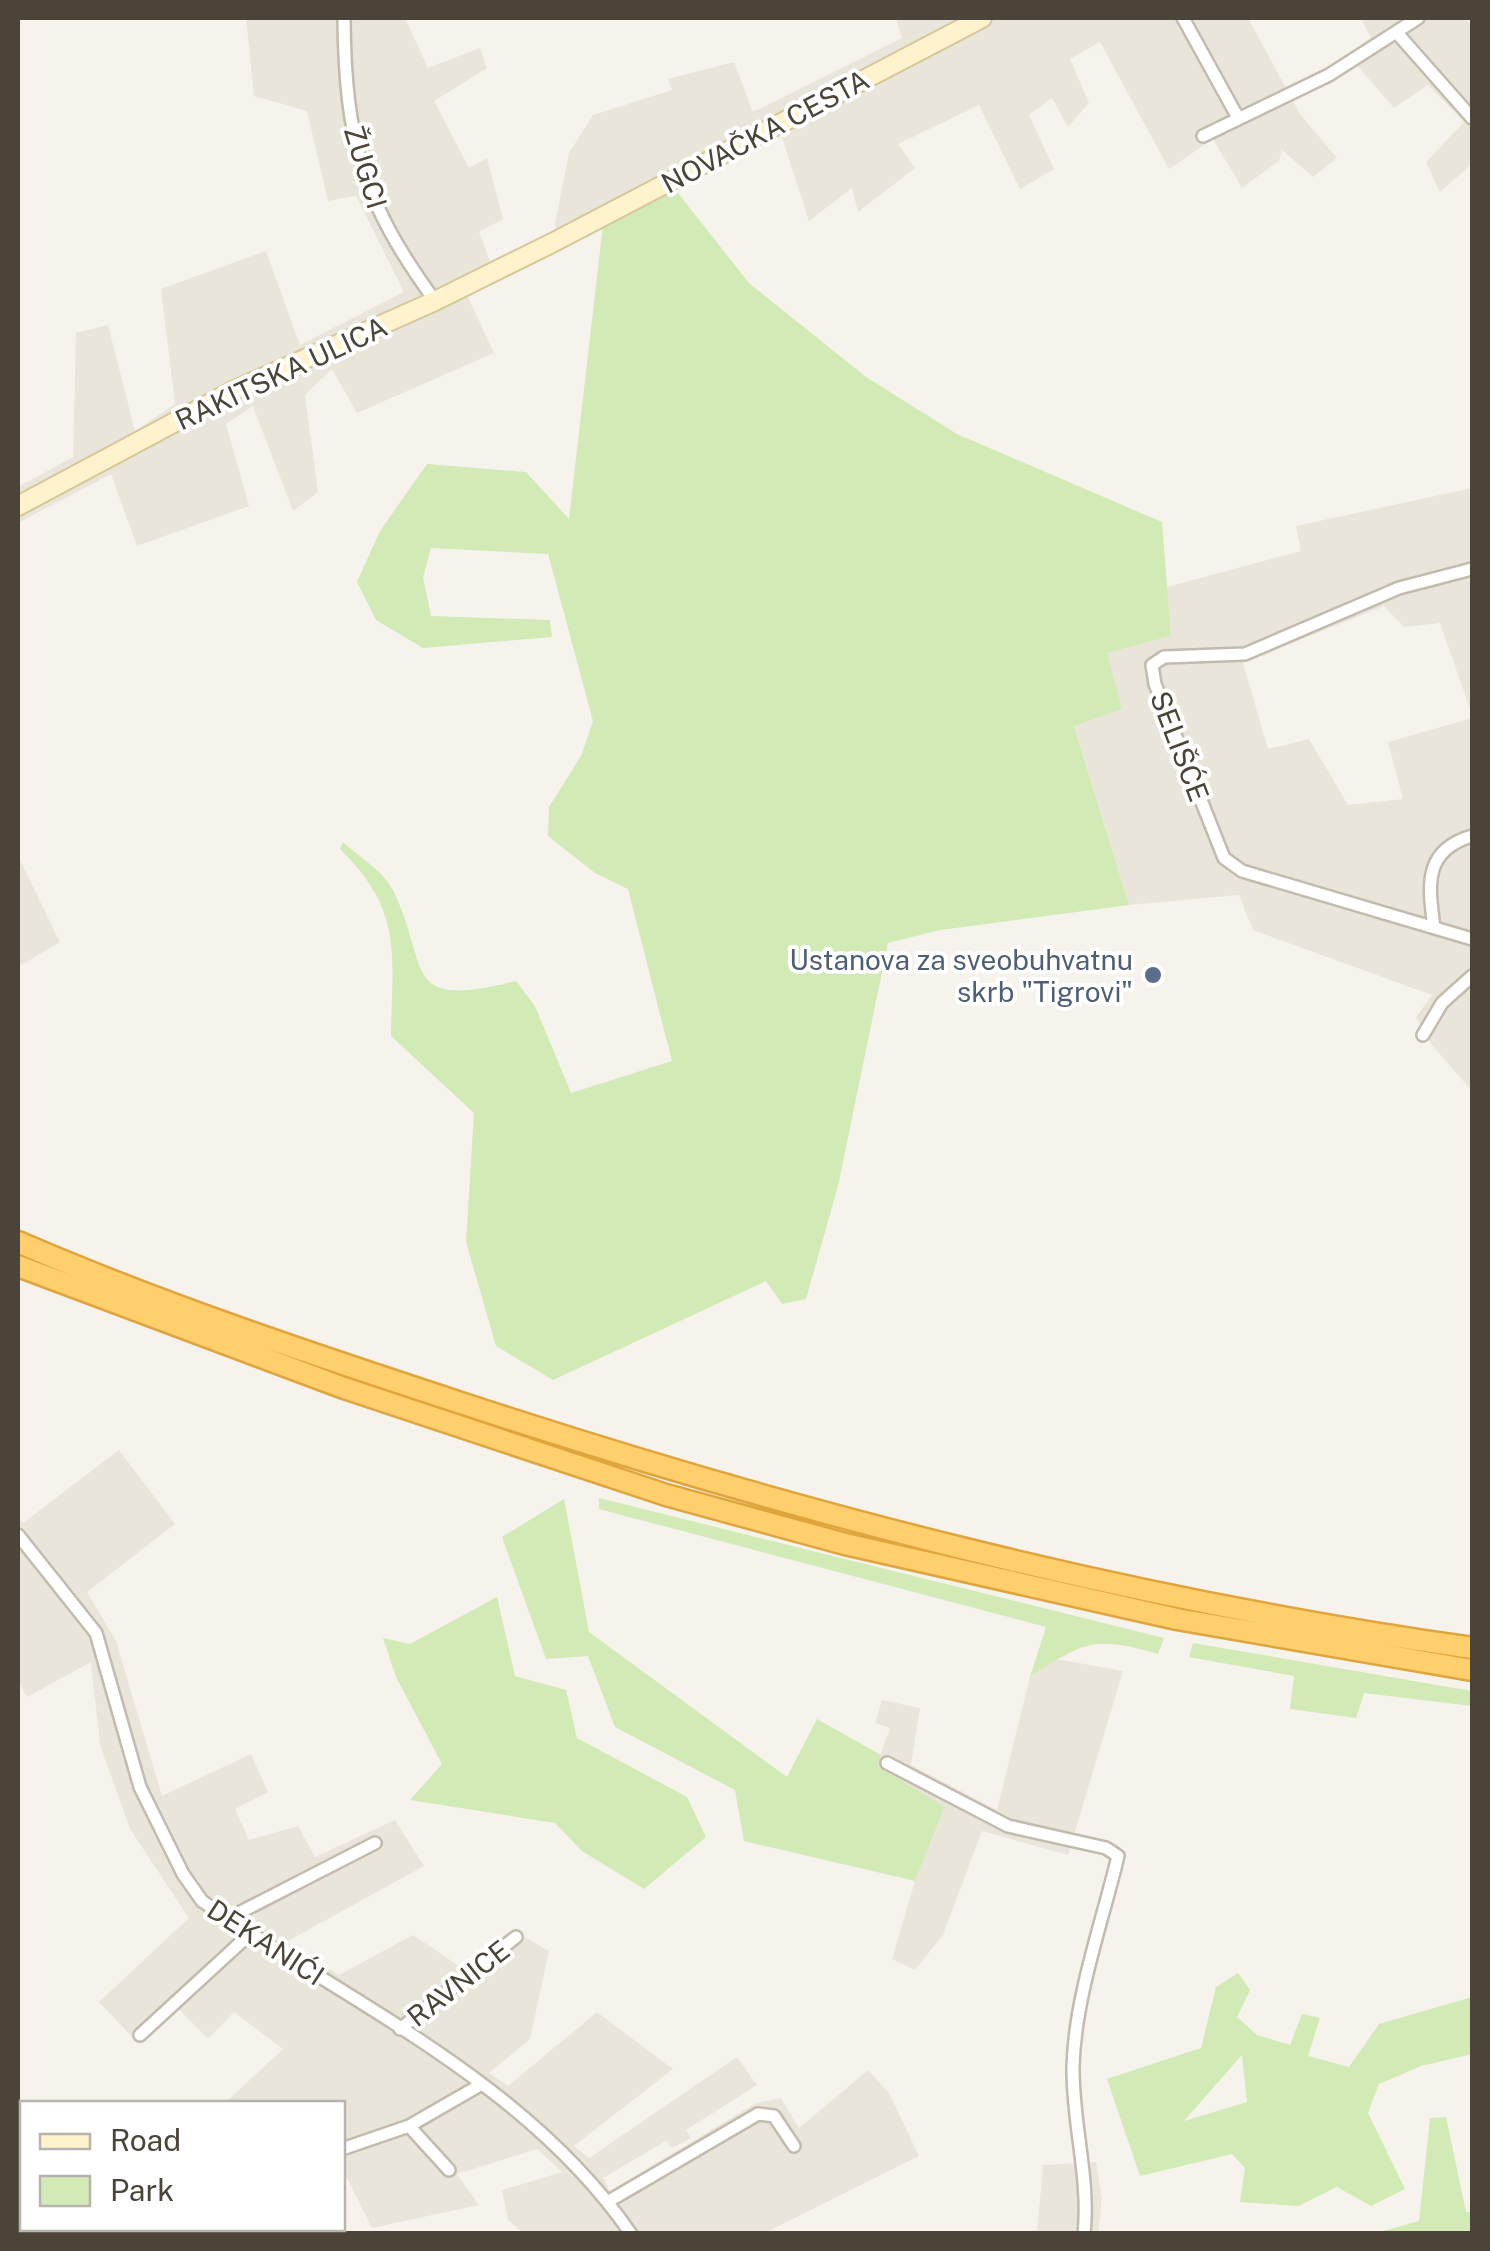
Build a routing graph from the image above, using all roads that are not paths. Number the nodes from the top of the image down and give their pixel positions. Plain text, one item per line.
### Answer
1 (344, 18) edge
2 (982, 18) edge
3 (1184, 18) edge
4 (1418, 18) edge
5 (1397, 32) junction
6 (1237, 116) junction
7 (1472, 118) edge
8 (1202, 136) dead end
9 (547, 245) joint
10 (435, 302) junction
11 (18, 506) edge
12 (1472, 569) edge
13 (1472, 836) edge
14 (1434, 927) junction
15 (1472, 940) edge
16 (1472, 976) edge
17 (1423, 1035) dead end
18 (18, 1242) edge
19 (18, 1266) edge
20 (18, 1536) edge
21 (1472, 1648) edge
22 (1472, 1670) edge
23 (887, 1763) dead end
24 (375, 1843) dead end
25 (227, 1918) junction
26 (250, 1933) junction
27 (516, 1937) dead end
28 (400, 2029) junction
29 (140, 2035) dead end
30 (482, 2084) junction
31 (409, 2126) junction
32 (794, 2146) dead end
33 (345, 2148) edge
34 (449, 2170) dead end
35 (609, 2201) junction
36 (631, 2234) edge
37 (1084, 2234) edge

1 - 10 street, ŽUGCI
2 - 9 street, NOVAČKA CESTA
3 - 6 street
4 - 5 street
5 - 6 street
5 - 7 street
6 - 8 street
9 - 10 street, RAKITSKA ULICA
10 - 11 street, RAKITSKA ULICA
12 - 14 street, SELIŠĆE
13 - 14 street
14 - 15 street
16 - 17 street
18 - 21 highway
19 - 22 highway
20 - 25 street, DEKANIĆI
23 - 37 street
24 - 25 street
25 - 26 street, DEKANIĆI
26 - 28 street, DEKANIĆI
26 - 29 street
27 - 28 street, RAVNICE
28 - 30 street, DEKANIĆI
30 - 31 street
30 - 35 street, DEKANIĆI
31 - 33 street
31 - 34 street
32 - 35 street
35 - 36 street, DEKANIĆI

